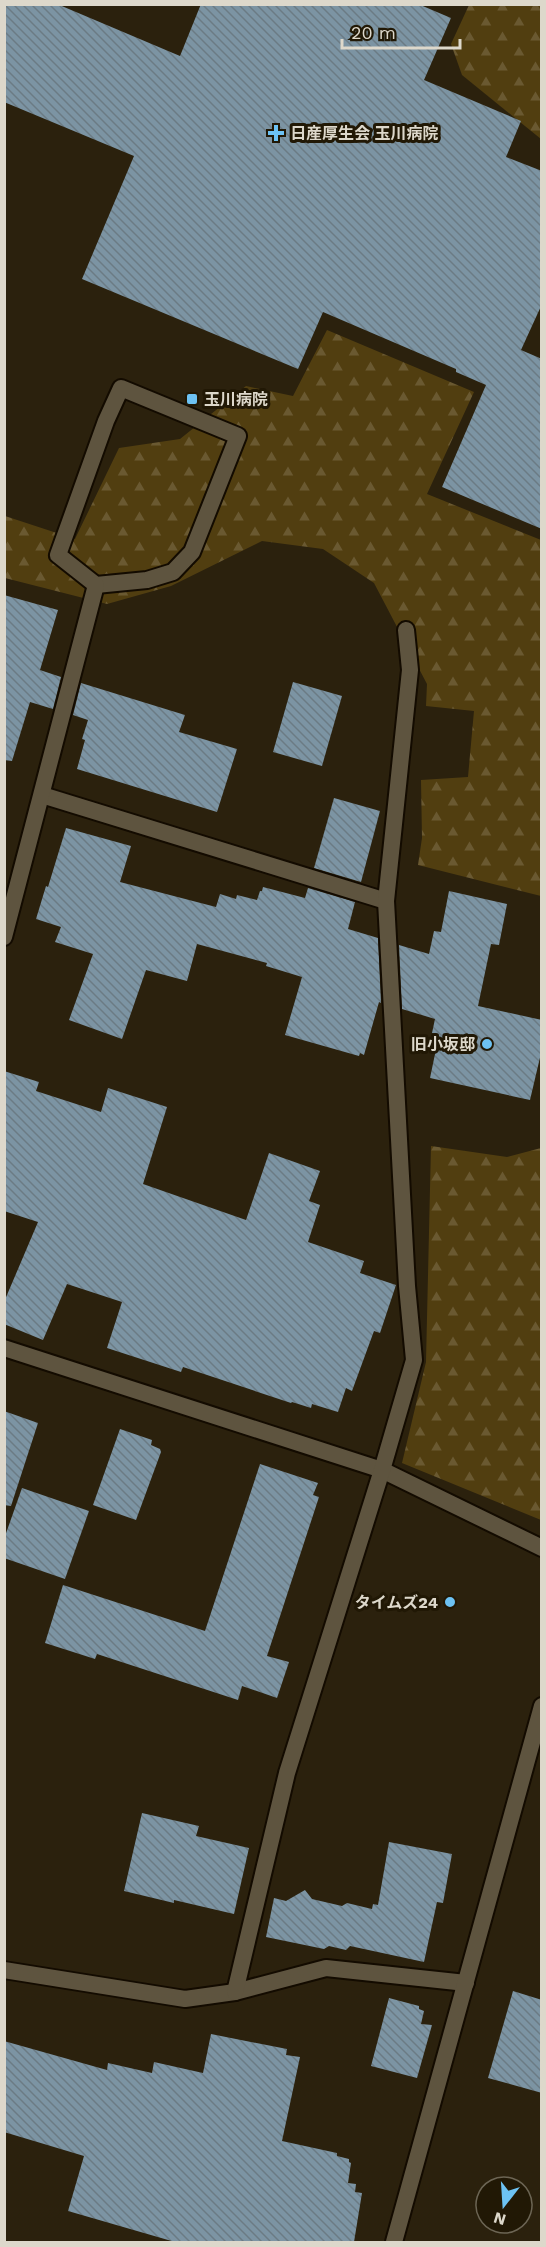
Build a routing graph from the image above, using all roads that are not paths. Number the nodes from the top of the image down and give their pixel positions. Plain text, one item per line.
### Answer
1 (96, 585) junction
2 (406, 630) dead end
3 (42, 795) junction
4 (386, 901) junction
5 (4, 937) edge
6 (4, 1348) edge
7 (382, 1470) junction
8 (542, 1548) edge
9 (542, 1706) edge
10 (4, 1970) edge
11 (466, 1983) junction
12 (236, 1992) junction
13 (394, 2242) edge

1 - 1 street
1 - 3 street
2 - 4 street
3 - 4 street
3 - 5 street
4 - 7 street
6 - 7 street
7 - 8 street
7 - 12 street
9 - 11 street
10 - 12 street
11 - 12 street
11 - 13 street

